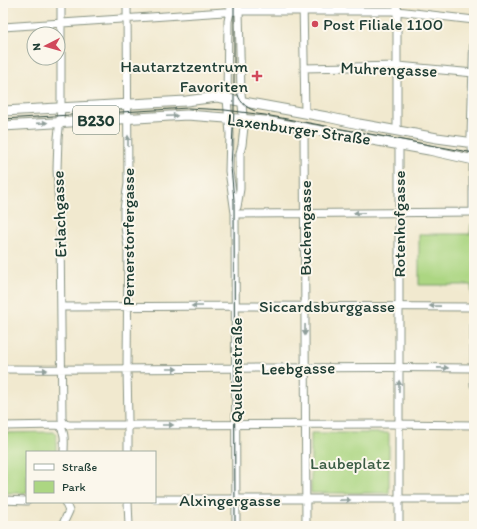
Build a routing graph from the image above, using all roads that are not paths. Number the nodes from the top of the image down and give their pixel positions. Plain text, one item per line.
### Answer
1 (61, 3) edge
2 (127, 3) edge
3 (232, 3) edge
4 (238, 3) edge
5 (303, 3) edge
6 (397, 3) edge
7 (239, 11) junction
8 (397, 11) junction
9 (230, 12) junction
10 (303, 12) junction
11 (126, 19) junction
12 (474, 20) edge
13 (60, 23) junction
14 (3, 27) edge
15 (474, 27) edge
16 (398, 66) junction
17 (304, 68) junction
18 (473, 73) edge
19 (227, 99) junction
20 (242, 101) junction
21 (128, 104) junction
22 (61, 109) junction
23 (3, 111) edge
24 (305, 113) junction
25 (128, 118) junction
26 (228, 118) junction
27 (243, 118) junction
28 (59, 122) junction
29 (3, 126) edge
30 (304, 127) junction
31 (397, 131) junction
32 (472, 142) edge
33 (399, 144) junction
34 (473, 159) edge
35 (398, 212) junction
36 (304, 213) junction
37 (235, 214) junction
38 (128, 306) junction
39 (236, 306) junction
40 (305, 306) junction
41 (399, 306) junction
42 (61, 307) junction
43 (474, 307) edge
44 (304, 367) junction
45 (399, 367) junction
46 (474, 368) edge
47 (236, 369) junction
48 (3, 370) edge
49 (62, 370) junction
50 (127, 370) junction
51 (474, 385) edge
52 (129, 425) junction
53 (236, 425) junction
54 (305, 425) junction
55 (398, 425) junction
56 (474, 425) edge
57 (3, 426) edge
58 (64, 451) edge
59 (128, 451) edge
60 (236, 499) junction
61 (400, 499) junction
62 (474, 499) edge
63 (3, 500) edge
64 (26, 500) edge
65 (156, 500) edge
66 (306, 500) junction
67 (66, 503) edge
68 (128, 503) edge
69 (62, 526) edge
70 (129, 526) edge
71 (236, 526) edge
72 (306, 526) edge
73 (399, 526) edge

1 - 13 street, Erlachgasse
2 - 11 street, Pernerstorfergasse
3 - 9 street, Quellenstraße
4 - 7 street, Quellenstraße
5 - 10 street
6 - 8 street
7 - 9 street
7 - 10 street
7 - 20 street, Quellenstraße
8 - 10 street
8 - 12 street
8 - 16 street
9 - 11 street
9 - 19 street, Quellenstraße
10 - 17 street
11 - 13 street
11 - 21 street, Pernerstorfergasse
13 - 14 street
13 - 22 street, Erlachgasse
15 - 18 street
16 - 17 street, Muhrengasse
16 - 18 street, Muhrengasse
16 - 31 street
17 - 24 street
18 - 32 street
19 - 20 main road, Laxenburger Straße / B230
19 - 21 main road, Laxenburger Straße / B230
19 - 26 street, Quellenstraße
20 - 24 main road, Laxenburger Straße / B230
20 - 27 street, Quellenstraße
21 - 22 main road, Laxenburger Straße / B230
21 - 25 street, Pernerstorfergasse
22 - 23 main road, Laxenburger Straße / B230
22 - 28 street, Erlachgasse
24 - 31 main road, Laxenburger Straße / B230
25 -> 26 main road, Laxenburger Straße / B230
25 - 28 main road, Laxenburger Straße / B230
38 -> 25 street, Pernerstorfergasse
26 - 27 main road, Laxenburger Straße / B230
26 - 37 street, Quellenstraße
27 - 30 main road, Laxenburger Straße / B230
27 - 37 street, Quellenstraße
29 -> 28 main road, Laxenburger Straße / B230
28 - 42 street, Erlachgasse
30 - 33 main road, Laxenburger Straße / B230
30 - 36 street, Buchengasse
31 - 32 main road, Laxenburger Straße / B230
32 - 34 street
33 - 34 main road, Laxenburger Straße / B230
33 - 35 street, Rotenhofgasse
34 - 35 street
35 -> 36 street
35 - 41 street, Rotenhofgasse
36 - 37 street
36 - 40 street, Buchengasse
37 - 39 street, Quellenstraße
39 -> 38 street, Siccardsburggasse
38 - 42 street, Siccardsburggasse
38 - 50 street, Pernerstorfergasse
39 - 40 street, Siccardsburggasse
39 - 47 street, Quellenstraße
40 - 41 street, Siccardsburggasse
40 -> 44 street, Buchengasse
43 -> 41 street, Siccardsburggasse
41 - 45 street, Rotenhofgasse
42 - 49 street, Erlachgasse
43 - 46 street
44 - 45 street, Leebgasse
44 - 47 street, Leebgasse
44 - 54 street, Buchengasse
45 -> 46 street, Leebgasse
55 -> 45 street, Rotenhofgasse
46 - 51 street
50 -> 47 street, Leebgasse
47 - 53 street, Quellenstraße
48 -> 49 street, Leebgasse
49 - 50 street, Leebgasse
49 - 52 street, Erlachgasse
50 - 52 street, Pernerstorfergasse
52 -> 53 street
52 - 59 street, Pernerstorfergasse
53 - 54 street
53 - 60 street, Quellenstraße
54 - 55 street
54 - 66 street
55 - 56 street
55 - 61 street
57 - 58 street
60 - 65 street, Alxingergasse
60 - 66 street, Alxingergasse
60 - 71 street, Quellenstraße
61 - 62 street
66 -> 61 street
61 - 73 street
63 - 64 street
66 - 72 street
67 - 69 street
68 - 70 street

